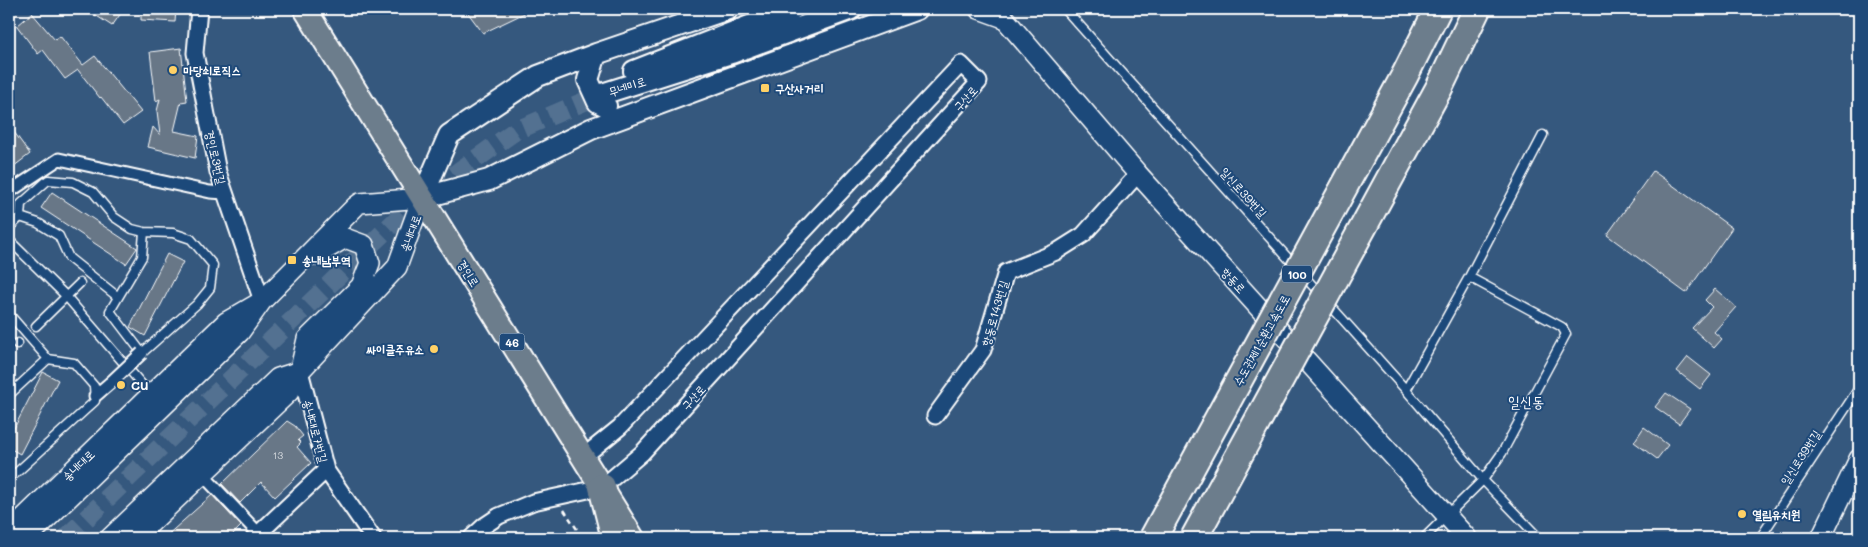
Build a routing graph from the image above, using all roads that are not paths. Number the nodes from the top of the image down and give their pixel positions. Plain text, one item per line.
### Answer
1 (199, 9) edge
2 (305, 9) edge
3 (728, 9) edge
4 (793, 9) edge
5 (850, 9) edge
6 (917, 9) edge
7 (979, 9) edge
8 (1065, 9) edge
9 (1438, 9) edge
10 (1476, 9) edge
11 (1005, 14) edge
12 (596, 54) junction
13 (634, 113) junction
14 (1543, 135) dead end
15 (1138, 174) junction
16 (9, 192) edge
17 (225, 193) junction
18 (422, 198) junction
19 (20, 217) junction
20 (9, 228) edge
21 (144, 232) junction
22 (9, 240) edge
23 (1469, 276) junction
24 (80, 283) dead end
25 (66, 296) junction
26 (118, 297) junction
27 (262, 301) junction
28 (9, 314) edge
29 (36, 326) dead end
30 (142, 353) junction
31 (48, 359) junction
32 (300, 371) junction
33 (1859, 388) edge
34 (1406, 390) junction
35 (9, 395) edge
36 (151, 395) junction
37 (95, 396) junction
38 (935, 416) dead end
39 (583, 457) junction
40 (1859, 459) edge
41 (326, 470) junction
42 (9, 472) edge
43 (202, 474) junction
44 (1483, 480) junction
45 (1859, 483) edge
46 (602, 487) junction
47 (1836, 505) junction
48 (1447, 516) junction
49 (9, 532) edge
50 (259, 537) edge
51 (27, 538) edge
52 (110, 538) edge
53 (135, 538) edge
54 (373, 538) edge
55 (471, 538) edge
56 (615, 538) edge
57 (633, 538) edge
58 (1153, 538) edge
59 (1194, 538) edge
60 (1424, 538) edge
61 (1467, 538) edge
62 (1539, 538) edge
63 (1760, 538) edge
64 (1821, 538) edge

1 - 17 street, 경인로3번길
2 - 18 main road, 경인로 / 46
3 - 12 main road
4 - 5 main road, 무네미로
6 - 13 main road
7 - 11 street, 항동로
8 - 34 lane, 일신로39번길
9 - 58 highway, 수도권제1순환고속도로 / 100, bridge
10 - 59 highway, 100, bridge
11 - 15 street, 항동로
12 - 13 main road
12 - 18 main road
13 - 18 main road
14 - 23 lane
15 - 38 street, 항동로143번길
15 - 48 street, 항동로
16 - 17 street
17 - 27 street, 경인로3번길
18 - 27 street, 송내대로
18 - 32 street, 송내대로
18 - 39 main road, 경인로 / 46
19 - 20 lane
19 - 21 lane
19 - 26 lane
21 - 26 lane
21 - 30 lane
22 - 25 lane
23 - 34 lane
23 - 44 lane
24 - 25 lane
25 - 29 lane
25 - 36 lane
26 - 30 lane
27 - 32 street
27 - 36 street, 송내대로
27 - 51 street, 송내대로
28 - 31 lane
30 - 37 street, bridge
31 - 35 lane
31 - 37 lane
32 - 41 street, 송내대로7번길
32 - 43 street, 송내대로
32 - 52 street, 송내대로
33 - 63 lane, 일신로39번길
34 - 44 lane, 일신로39번길
36 - 49 street, 송내대로
37 - 42 lane
39 - 46 main road, 경인로 / 46
39 - 46 street, 구산로
40 - 47 street
41 - 50 street
41 - 54 street, 송내대로7번길
43 - 50 street
43 - 53 street, 송내대로
44 - 48 lane
44 - 62 lane, 일신로39번길
45 - 47 street
46 - 55 street
46 - 56 highway
46 - 57 main road, 경인로 / 46
47 - 64 street
48 - 60 lane
48 - 61 street, 항동로

